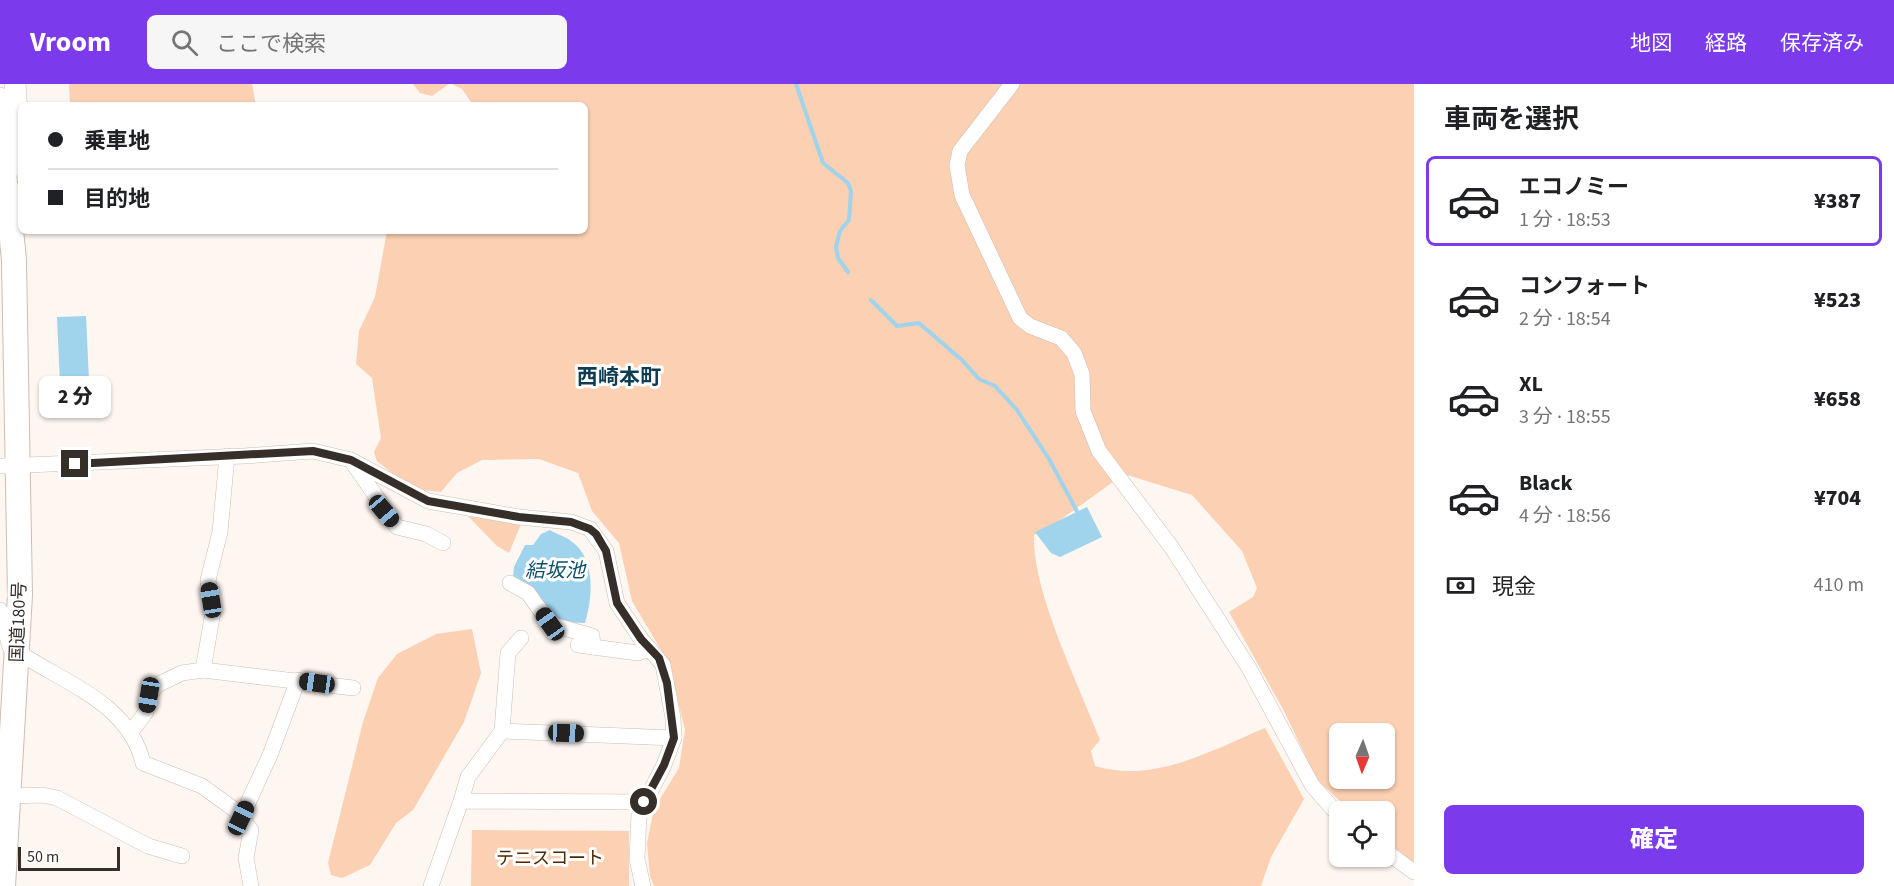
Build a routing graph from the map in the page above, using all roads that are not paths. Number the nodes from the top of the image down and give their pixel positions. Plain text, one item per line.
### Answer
1 (15, 84) edge
2 (1012, 84) edge
3 (0, 98) edge
4 (18, 125) edge
5 (2, 148) edge
6 (9, 189) edge
7 (27, 234) edge
8 (227, 456) junction
9 (351, 460) junction
10 (7, 464) edge
11 (443, 543) dead end
12 (510, 583) dead end
13 (0, 610) edge
14 (520, 638) dead end
15 (578, 645) dead end
16 (593, 647) junction
17 (650, 649) junction
18 (17, 661) junction
19 (203, 670) junction
20 (298, 680) junction
21 (353, 688) dead end
22 (502, 730) junction
23 (131, 732) junction
24 (674, 738) junction
25 (461, 801) junction
26 (644, 802) junction
27 (1329, 804) edge
28 (6, 809) edge
29 (241, 818) junction
30 (182, 856) dead end
31 (1395, 858) edge
32 (1414, 872) edge
33 (3, 886) edge
34 (250, 886) edge
35 (431, 886) edge
36 (644, 886) edge

1 - 4 main road
2 - 27 street
3 - 5 main road
5 - 6 main road
6 - 10 highway, 国道180号
7 - 10 highway, 国道180号
8 - 9 street
8 - 10 street
8 - 19 street
9 - 11 street
9 - 17 street
10 - 18 highway, 国道180号
12 - 16 street
13 - 18 street
14 - 22 street
15 - 16 street
16 - 17 street
17 - 24 street
18 - 23 street
18 - 28 highway, 国道180号
19 - 20 street
19 - 23 street
20 - 21 street
20 - 29 street
22 - 24 street
22 - 25 street
23 - 29 street
24 - 26 street
25 - 26 street
25 - 35 street
26 - 36 street
28 - 30 street
28 - 33 highway, 国道180号
29 - 34 street
31 - 32 street

